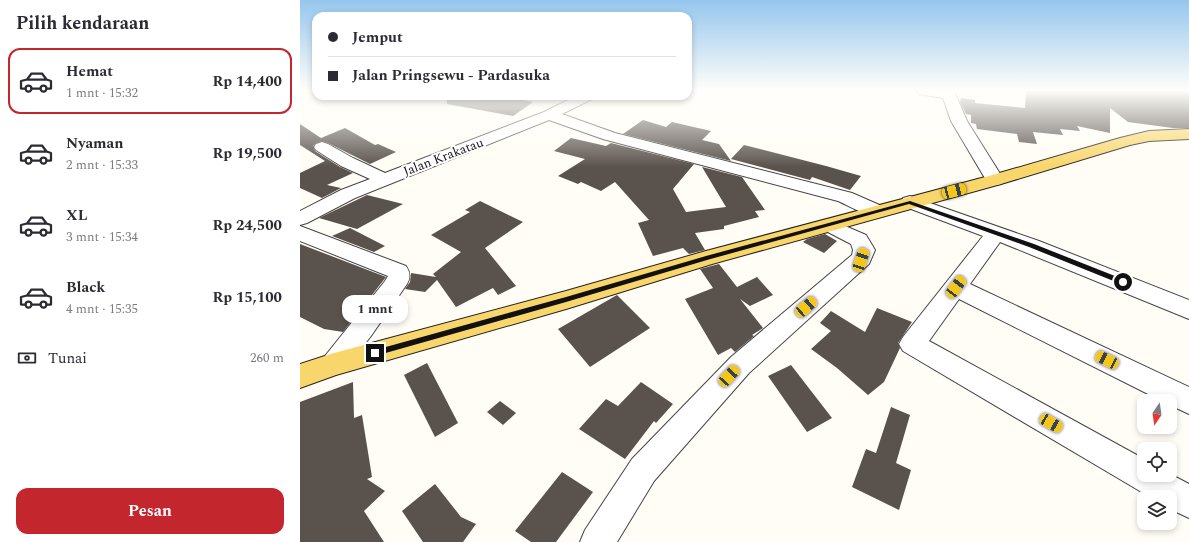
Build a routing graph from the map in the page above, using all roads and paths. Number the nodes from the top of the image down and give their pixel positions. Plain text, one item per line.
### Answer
1 (546, 116) edge
2 (553, 116) edge
3 (958, 116) edge
4 (1189, 134) edge
5 (322, 147) dead end
6 (384, 179) junction
7 (996, 180) junction
8 (910, 202) junction
9 (877, 211) junction
10 (300, 219) edge
11 (829, 225) junction
12 (300, 233) edge
13 (996, 233) junction
14 (956, 287) junction
15 (1189, 310) edge
16 (334, 364) junction
17 (300, 376) edge
18 (1189, 401) edge
19 (1189, 502) edge
20 (597, 542) edge

1 - 6 street, Jalan Krakatau
2 - 9 street
3 - 7 street
4 - 7 main road
5 - 6 street
6 - 10 street, Jalan Krakatau
7 - 8 main road
8 - 9 main road
8 - 13 street
9 - 11 main road
11 - 16 main road
11 - 20 street
12 - 16 street
13 - 14 street
13 - 15 street
14 - 18 street
14 - 19 street
16 - 17 main road

